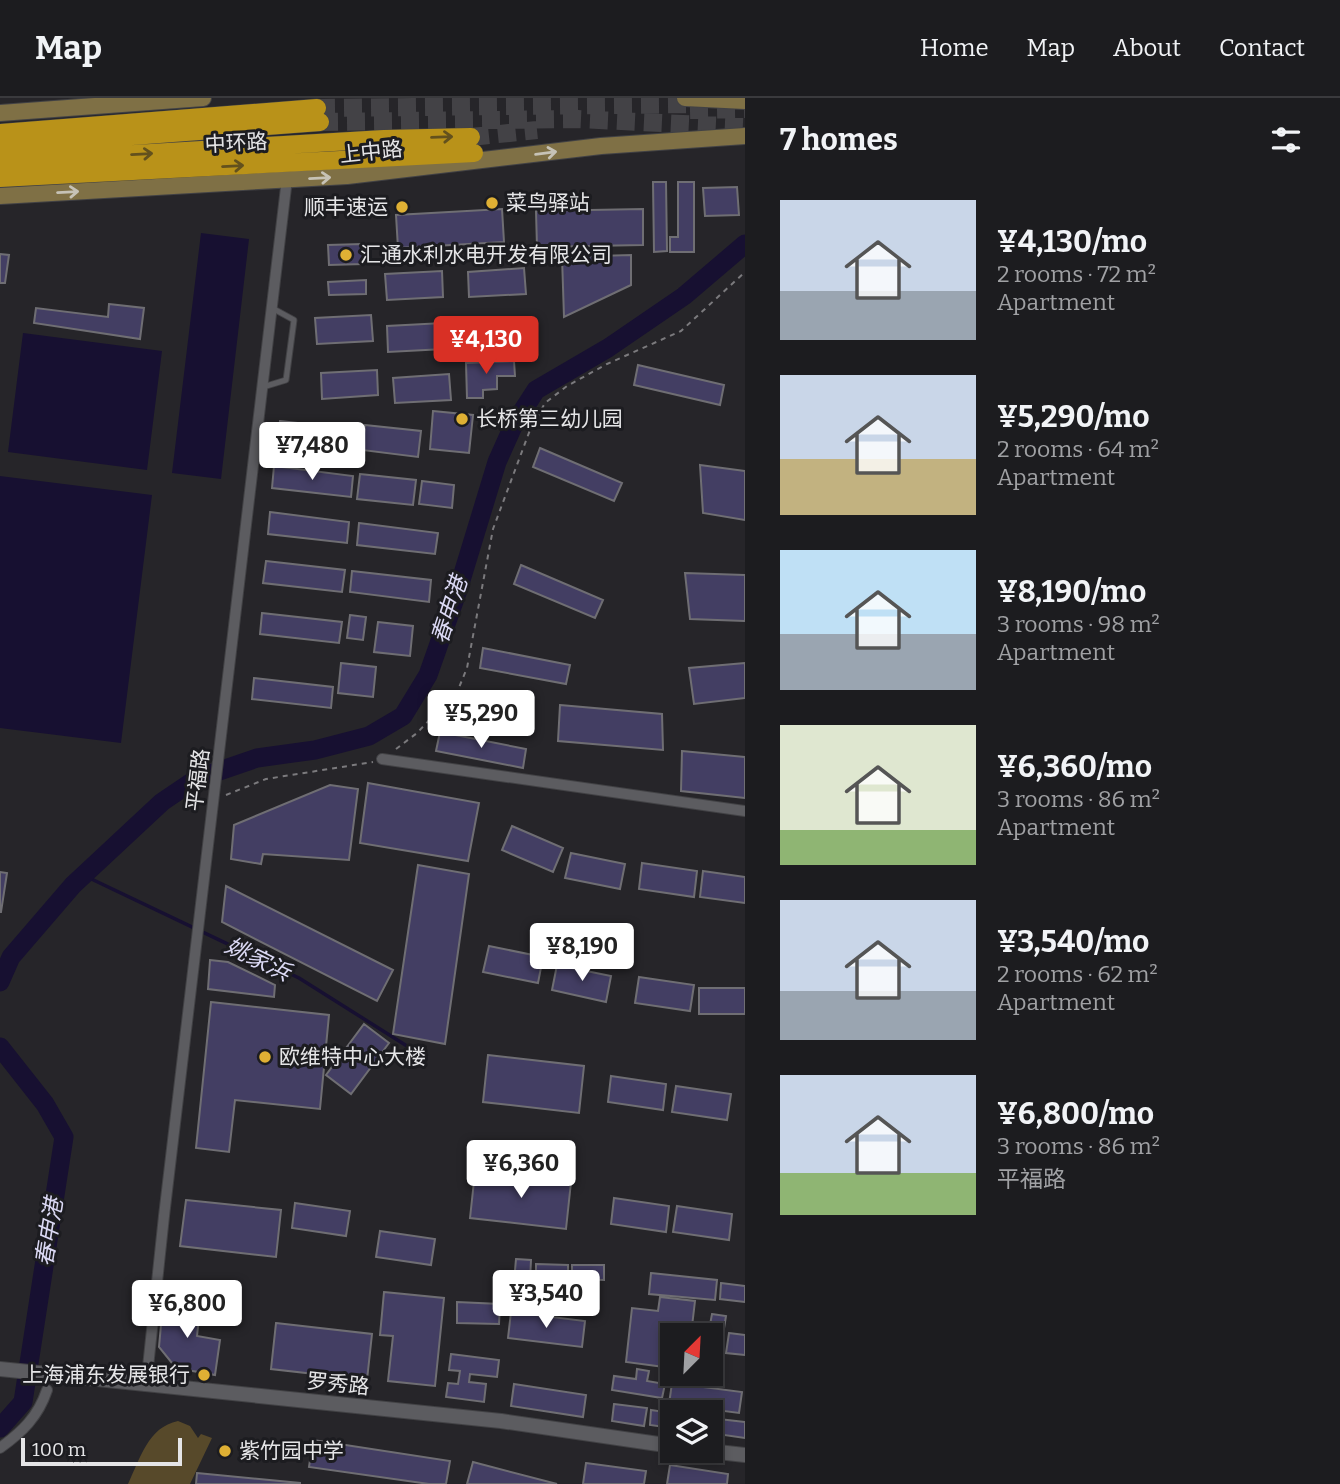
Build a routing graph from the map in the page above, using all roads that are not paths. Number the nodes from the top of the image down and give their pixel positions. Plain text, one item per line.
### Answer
1 (203, 98) edge
2 (685, 98) edge
3 (745, 101) edge
4 (0, 113) edge
5 (0, 133) edge
6 (745, 136) edge
7 (0, 146) edge
8 (0, 162) edge
9 (140, 170) junction
10 (0, 178) edge
11 (287, 179) junction
12 (0, 184) edge
13 (0, 195) edge
14 (272, 308) junction
15 (263, 387) junction
16 (382, 760) road end
17 (745, 811) edge
18 (5, 1370) edge
19 (146, 1386) junction
20 (47, 1390) dead end
21 (660, 1444) edge
22 (0, 1448) edge
23 (723, 1453) edge
24 (745, 1455) edge

1 - 4 main road
2 - 3 main road
5 - 7 highway, 中环路
11 -> 6 main road, 上中路
8 - 9 highway, 中环路
9 - 10 highway, 中环路
9 - 12 highway
13 -> 11 main road, 上中路
11 - 14 street, 平福路
14 - 15 street, 平福路
14 - 15 lane
15 - 19 street, 平福路
16 - 17 street
18 - 19 street, 罗秀路
19 - 21 street, 罗秀路
20 - 22 street
23 - 24 street

